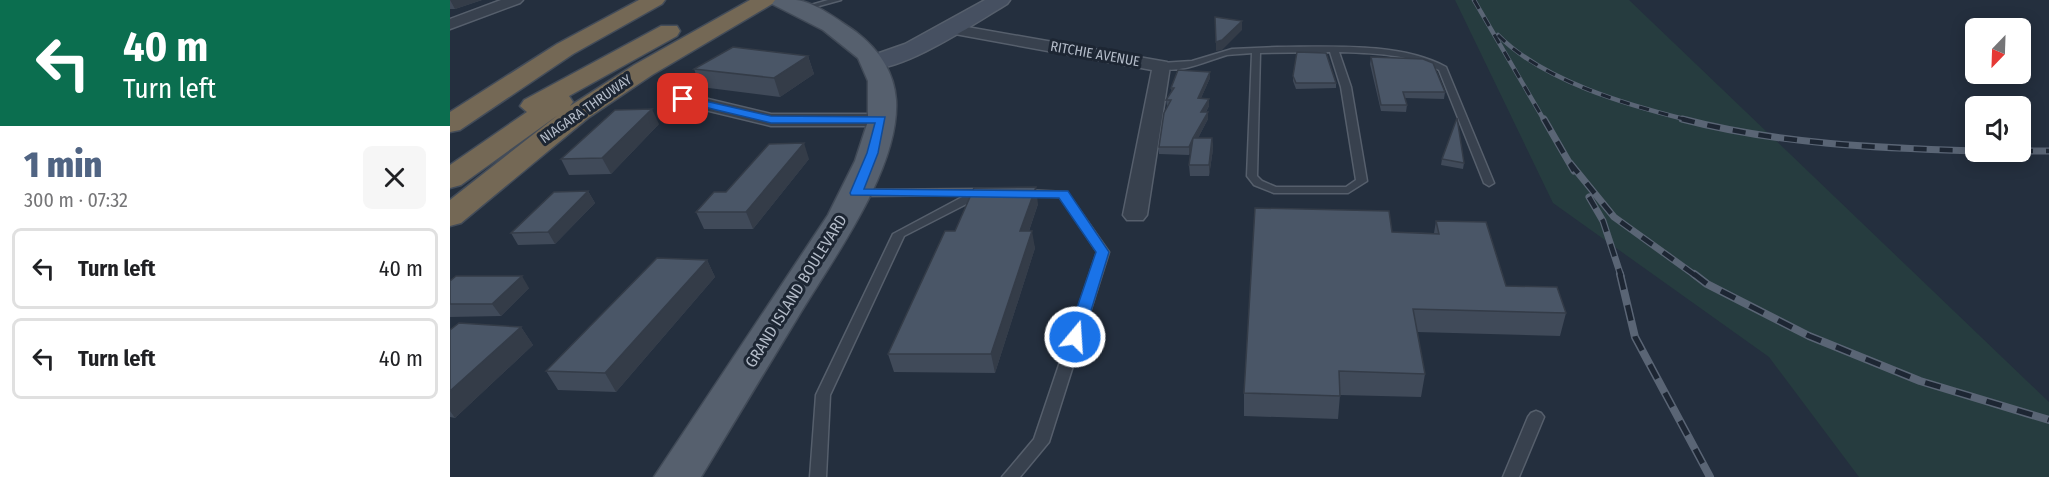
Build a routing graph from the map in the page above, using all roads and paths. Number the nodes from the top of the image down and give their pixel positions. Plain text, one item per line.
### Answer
1 (515, 0) edge
2 (655, 0) edge
3 (765, 0) edge
4 (779, 0) edge
5 (837, 0) edge
6 (1000, 0) edge
7 (801, 9) junction
8 (718, 13) edge
9 (450, 24) edge
10 (950, 29) junction
11 (1256, 51) junction
12 (1334, 51) junction
13 (873, 63) junction
14 (1161, 66) junction
15 (683, 99) dead end
16 (881, 120) junction
17 (450, 124) edge
18 (450, 157) edge
19 (450, 179) edge
20 (1489, 183) dead end
21 (981, 192) junction
22 (856, 193) junction
23 (1135, 215) dead end
24 (450, 216) edge
25 (1536, 417) dead end
26 (677, 477) edge
27 (818, 477) edge
28 (1010, 477) edge
29 (1511, 477) edge

1 - 9 street
2 - 17 highway
3 - 8 highway, NIAGARA THRUWAY
4 - 7 main road
5 - 7 lane
6 - 10 main road
7 - 13 main road
8 - 18 highway
8 - 19 highway, NIAGARA THRUWAY
8 - 24 highway, NIAGARA THRUWAY
10 - 13 main road
10 - 14 street, RITCHIE AVENUE
11 - 12 lane
11 - 12 lane
11 - 14 lane
12 - 20 lane
13 - 16 main road, GRAND ISLAND BOULEVARD
14 - 23 street, RITCHIE AVENUE
15 - 16 street
16 - 22 main road, GRAND ISLAND BOULEVARD
21 - 22 lane
21 - 27 lane
21 - 28 lane
22 - 26 main road, GRAND ISLAND BOULEVARD
25 - 29 lane

